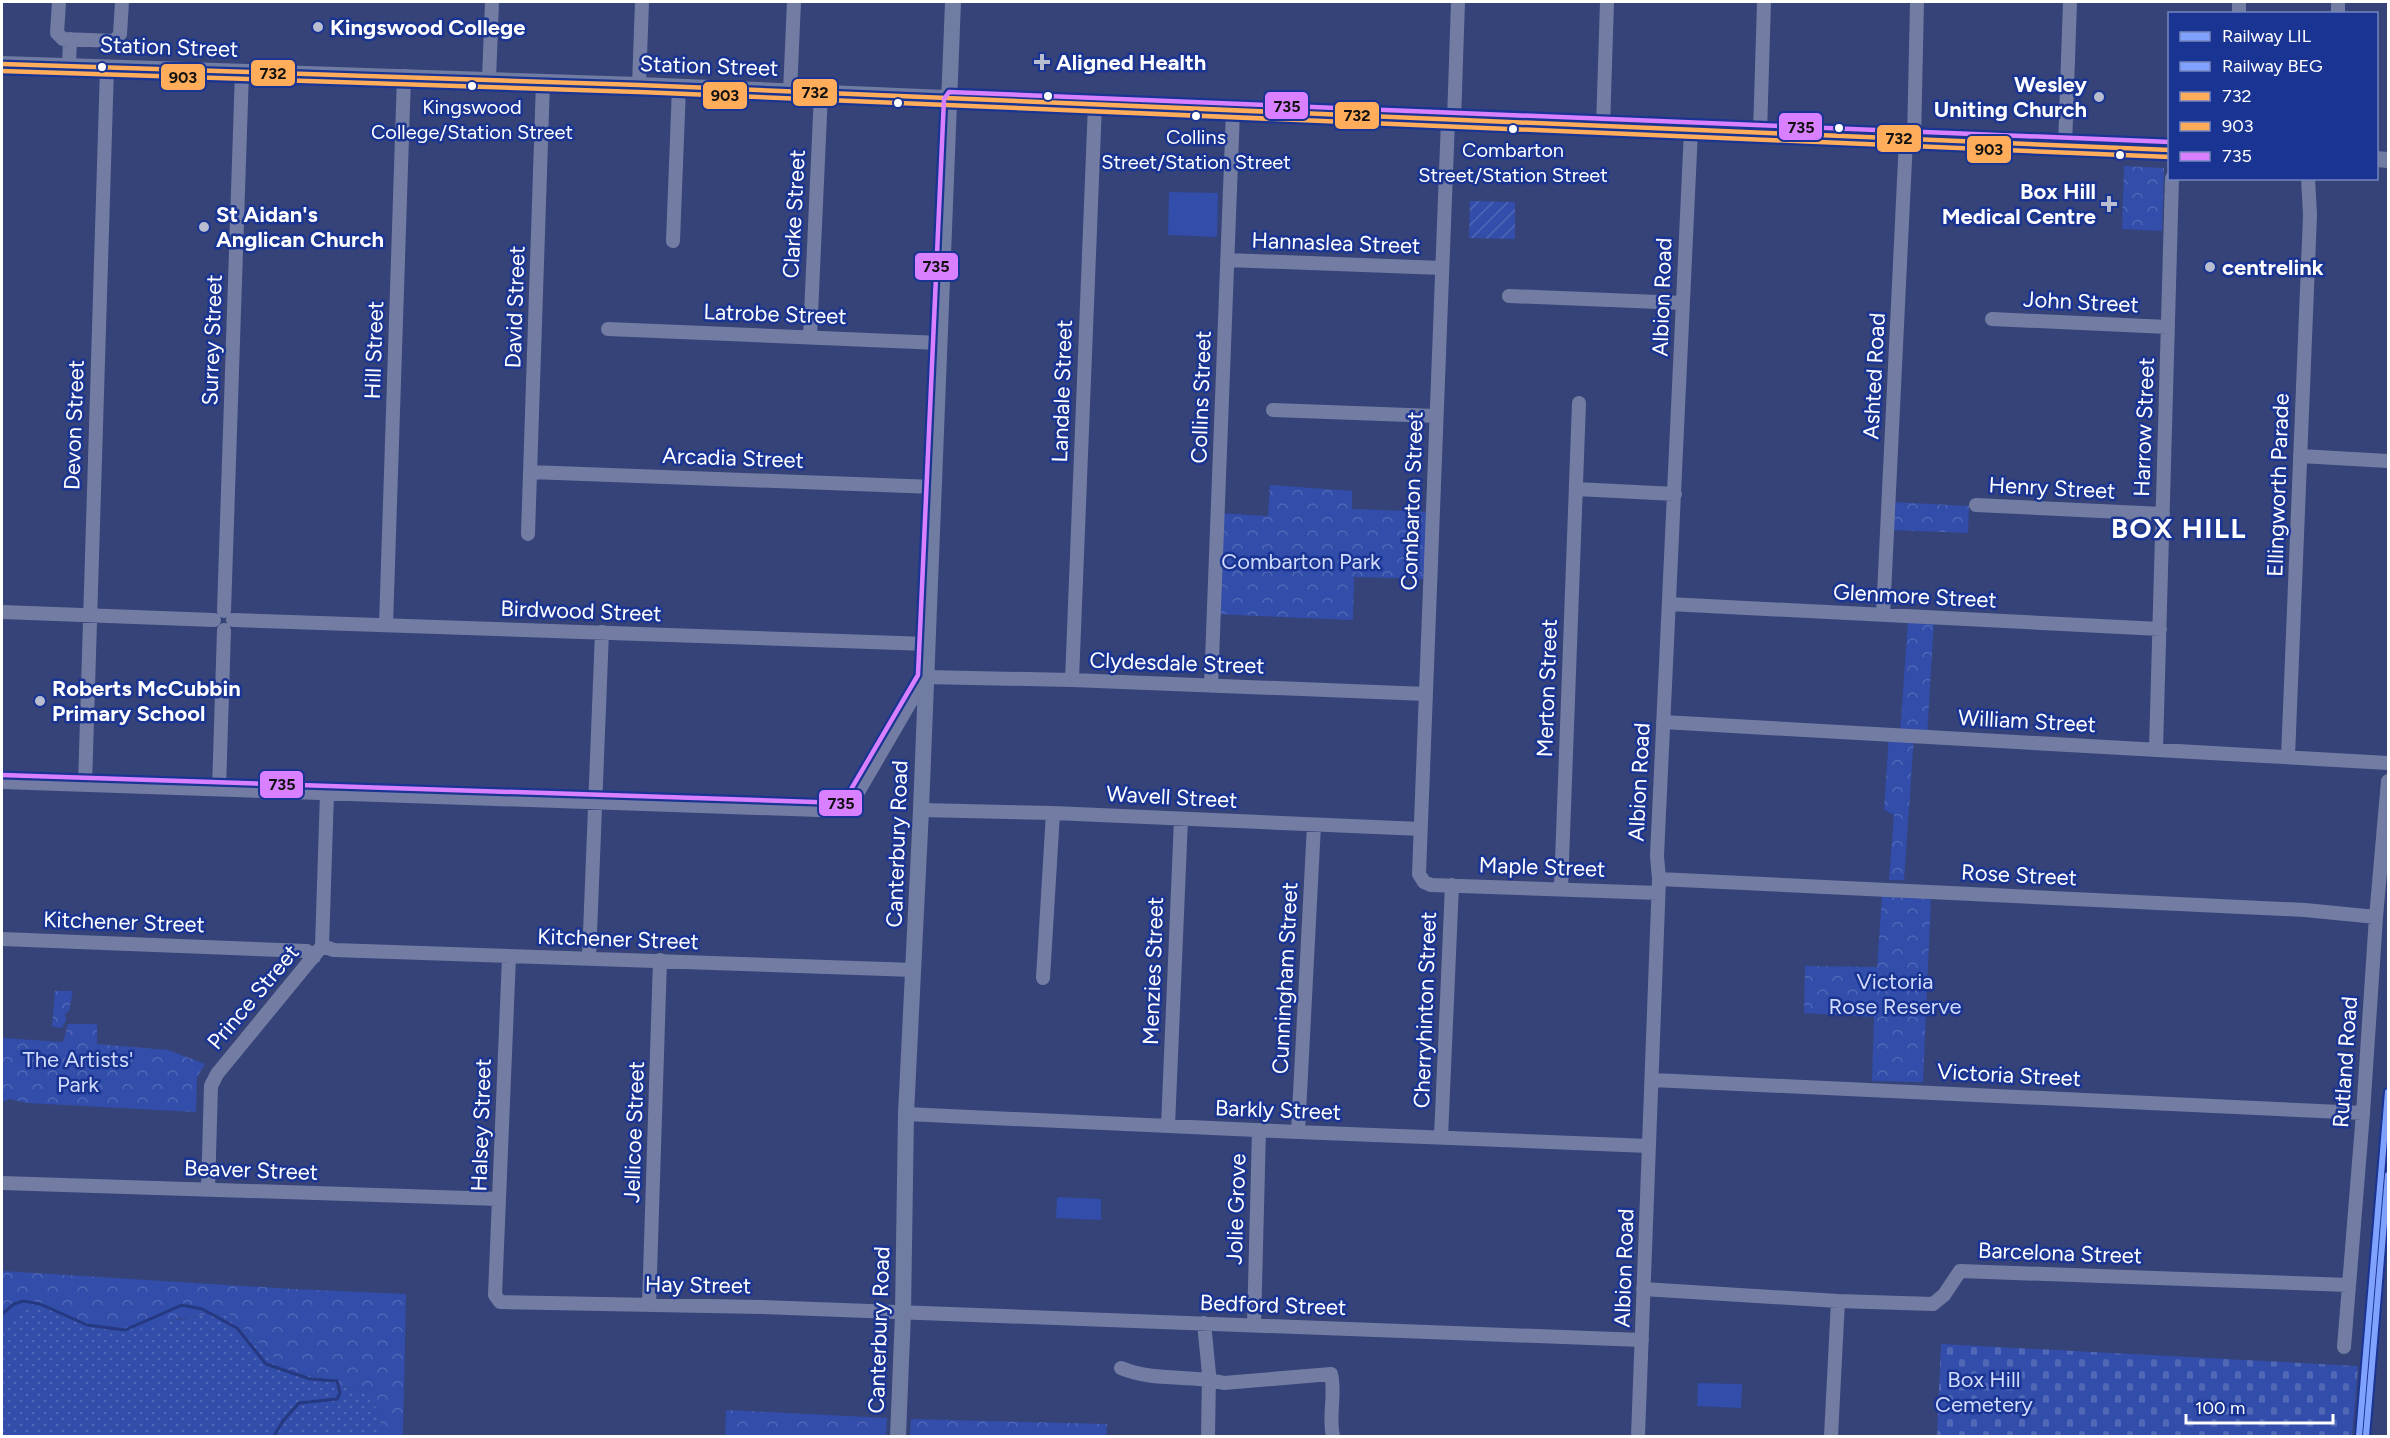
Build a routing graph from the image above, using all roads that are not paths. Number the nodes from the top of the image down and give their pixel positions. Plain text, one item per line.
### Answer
1 (59, 2) edge
2 (122, 2) edge
3 (492, 2) edge
4 (642, 2) edge
5 (794, 2) edge
6 (953, 2) edge
7 (1458, 2) edge
8 (1607, 2) edge
9 (1764, 2) edge
10 (1917, 2) edge
11 (2070, 2) edge
12 (70, 39) junction
13 (2, 64) edge
14 (69, 66) junction
15 (107, 67) junction
16 (242, 71) junction
17 (404, 76) junction
18 (489, 80) junction
19 (543, 82) junction
20 (639, 85) junction
21 (679, 87) junction
22 (790, 92) junction
23 (821, 93) junction
24 (951, 99) junction
25 (1095, 104) junction
26 (1233, 111) junction
27 (1451, 120) junction
28 (1603, 126) junction
29 (1691, 130) junction
30 (1760, 133) junction
31 (1910, 139) junction
32 (2065, 146) junction
33 (2168, 150) edge
34 (2172, 180) edge
35 (2308, 180) edge
36 (2316, 180) edge
37 (2310, 215) junction
38 (673, 241) dead end
39 (1227, 260) junction
40 (1442, 268) junction
41 (1509, 296) dead end
42 (1683, 303) junction
43 (1992, 319) dead end
44 (2168, 327) junction
45 (608, 329) dead end
46 (810, 336) junction
47 (940, 343) junction
48 (1579, 404) dead end
49 (1273, 410) dead end
50 (1436, 416) junction
51 (2300, 456) junction
52 (2388, 461) edge
53 (530, 472) junction
54 (934, 487) junction
55 (1576, 489) junction
56 (1675, 494) junction
57 (1976, 506) dead end
58 (2163, 514) junction
59 (528, 534) dead end
60 (1669, 604) junction
61 (2, 612) edge
62 (1883, 615) junction
63 (89, 616) junction
64 (224, 620) junction
65 (386, 625) junction
66 (2160, 629) junction
67 (602, 633) junction
68 (928, 644) junction
69 (926, 676) junction
70 (1072, 680) junction
71 (1210, 686) junction
72 (1426, 694) junction
73 (1663, 722) junction
74 (2156, 749) junction
75 (2288, 757) junction
76 (2388, 764) edge
77 (2388, 781) edge
78 (2, 782) edge
79 (85, 785) junction
80 (219, 789) junction
81 (327, 793) junction
82 (595, 802) junction
83 (921, 810) junction
84 (1053, 813) junction
85 (1181, 819) junction
86 (1314, 825) junction
87 (1421, 829) junction
88 (1424, 882) joint
89 (1452, 885) junction
90 (1659, 886) junction
91 (1561, 888) junction
92 (2376, 917) junction
93 (2, 939) edge
94 (318, 951) junction
95 (509, 957) junction
96 (589, 958) junction
97 (660, 960) junction
98 (914, 970) junction
99 (1043, 978) dead end
100 (1653, 1080) junction
101 (2364, 1113) junction
102 (906, 1114) junction
103 (1168, 1126) junction
104 (1259, 1130) junction
105 (1298, 1132) junction
106 (1441, 1137) junction
107 (1649, 1146) junction
108 (2, 1183) edge
109 (208, 1190) junction
110 (499, 1199) junction
111 (2349, 1285) junction
112 (1643, 1289) junction
113 (495, 1295) joint
114 (1838, 1301) junction
115 (649, 1305) junction
116 (903, 1312) junction
117 (1204, 1323) junction
118 (1254, 1325) junction
119 (1642, 1340) junction
120 (2344, 1347) dead end
121 (1121, 1368) dead end
122 (1209, 1379) junction
123 (898, 1437) edge
124 (1208, 1437) edge
125 (1333, 1437) edge
126 (1638, 1437) edge
127 (1831, 1437) edge

1 - 12 street
2 - 12 street
3 - 18 street
4 - 20 street
5 - 22 street
6 - 24 main road, Canterbury Road
7 - 27 street, Combarton Street
8 - 28 street
9 - 30 street
10 - 31 street, Ashted Road
11 - 32 street
12 - 14 street
13 - 14 main road, Station Street
14 - 15 main road, Station Street
15 - 16 main road, Station Street
15 - 63 street, Devon Street
16 - 17 main road, Station Street
16 - 64 street, Surrey Street
17 - 18 main road, Station Street
17 - 65 street, Hill Street
18 - 19 main road, Station Street
19 - 20 main road, Station Street
19 - 53 street, David Street
20 - 21 main road, Station Street
21 - 22 main road, Station Street
21 - 38 street
22 - 23 main road, Station Street
23 - 24 main road, Station Street
23 - 46 street, Clarke Street
24 - 25 main road, Station Street
24 - 47 main road, Canterbury Road
25 - 26 main road, Station Street
25 - 70 street, Landale Street
26 - 27 main road, Station Street
26 - 39 street, Collins Street
27 - 28 main road, Station Street
27 - 40 street, Combarton Street
28 - 29 main road, Station Street
29 - 30 main road, Station Street
29 - 42 street, Albion Road
30 - 31 main road, Station Street
31 - 32 main road, Station Street
31 - 62 street, Ashted Road
32 - 33 main road, Station Street
34 - 44 street, Harrow Street
35 - 37 street, Ellingworth Parade
36 - 37 street, Ellingworth Parade
37 - 51 street, Ellingworth Parade
39 - 40 street, Hannaslea Street
39 - 71 street, Collins Street
40 - 50 street, Combarton Street
41 - 42 street
42 - 56 street, Albion Road
43 - 44 street, John Street
44 - 58 street, Harrow Street
45 - 46 street, Latrobe Street
46 - 47 street, Latrobe Street
47 - 54 main road, Canterbury Road
48 - 55 street, Merton Street
49 - 50 street
50 - 72 street, Combarton Street
51 - 52 street
51 - 75 street, Ellingworth Parade
53 - 54 street, Arcadia Street
53 - 59 street, David Street
54 - 68 main road, Canterbury Road
55 - 56 street
55 - 91 street, Merton Street
56 - 60 street, Albion Road
57 - 58 street, Henry Street
58 - 66 street, Harrow Street
60 - 62 street, Glenmore Street
60 - 73 street, Albion Road
61 - 63 street, Birdwood Street
62 - 66 street, Glenmore Street
63 - 64 street, Birdwood Street
63 - 79 street, Devon Street
64 - 65 street, Birdwood Street
64 - 80 street, Surrey Street
65 - 67 street, Birdwood Street
66 - 74 street, Harrow Street
67 - 68 street, Birdwood Street
67 - 82 street
68 - 69 main road, Canterbury Road
69 - 70 street, Clydesdale Street
69 - 82 street
69 - 83 main road, Canterbury Road
70 - 71 street, Clydesdale Street
71 - 72 street, Clydesdale Street
72 - 87 street, Combarton Street
73 - 74 street, William Street
73 - 90 street, Albion Road
74 - 75 street, William Street
75 - 76 street, William Street
77 - 92 street, Rutland Road
78 - 79 street
79 - 80 street
80 - 81 street
81 - 82 street
81 - 94 street, Prince Street
82 - 96 street
83 - 84 street, Wavell Street
83 - 98 main road, Canterbury Road
84 - 85 street, Wavell Street
84 - 99 street
85 - 86 street, Wavell Street
85 - 103 street, Menzies Street
86 - 87 street, Wavell Street
86 - 105 street, Cunningham Street
87 - 88 street, Combarton Street
88 - 89 street, Maple Street
89 - 91 street, Maple Street
89 - 106 street, Cherryhinton Street
90 - 91 street, Maple Street
90 - 92 street, Rose Street
90 - 100 street, Albion Road
92 - 101 street, Rutland Road
93 - 94 street, Kitchener Street
94 - 95 street, Kitchener Street
94 - 109 street, Prince Street
95 - 96 street, Kitchener Street
95 - 110 street, Halsey Street
96 - 97 street, Kitchener Street
97 - 98 street, Kitchener Street
97 - 115 street, Jellicoe Street
98 - 102 main road, Canterbury Road
100 - 101 street, Victoria Street
100 - 107 street, Albion Road
101 - 111 street, Rutland Road
102 - 103 street, Barkly Street
102 - 116 main road, Canterbury Road
103 - 104 street, Barkly Street
104 - 105 street, Barkly Street
104 - 118 street, Jolie Grove
105 - 106 street, Barkly Street
106 - 107 street, Barkly Street
107 - 112 street, Albion Road
108 - 109 street, Beaver Street
109 - 110 street, Beaver Street
110 - 113 street, Halsey Street
111 - 114 street, Barcelona Street
111 - 120 street, Rutland Road
112 - 114 street, Barcelona Street
112 - 119 street, Albion Road
113 - 115 street, Hay Street
114 - 127 street
115 - 116 street, Hay Street
116 - 117 street, Bedford Street
116 - 123 main road, Canterbury Road
117 - 118 street, Bedford Street
117 - 122 street
118 - 119 street, Bedford Street
119 - 126 street, Albion Road
121 - 122 street
122 - 124 street
122 - 125 street

